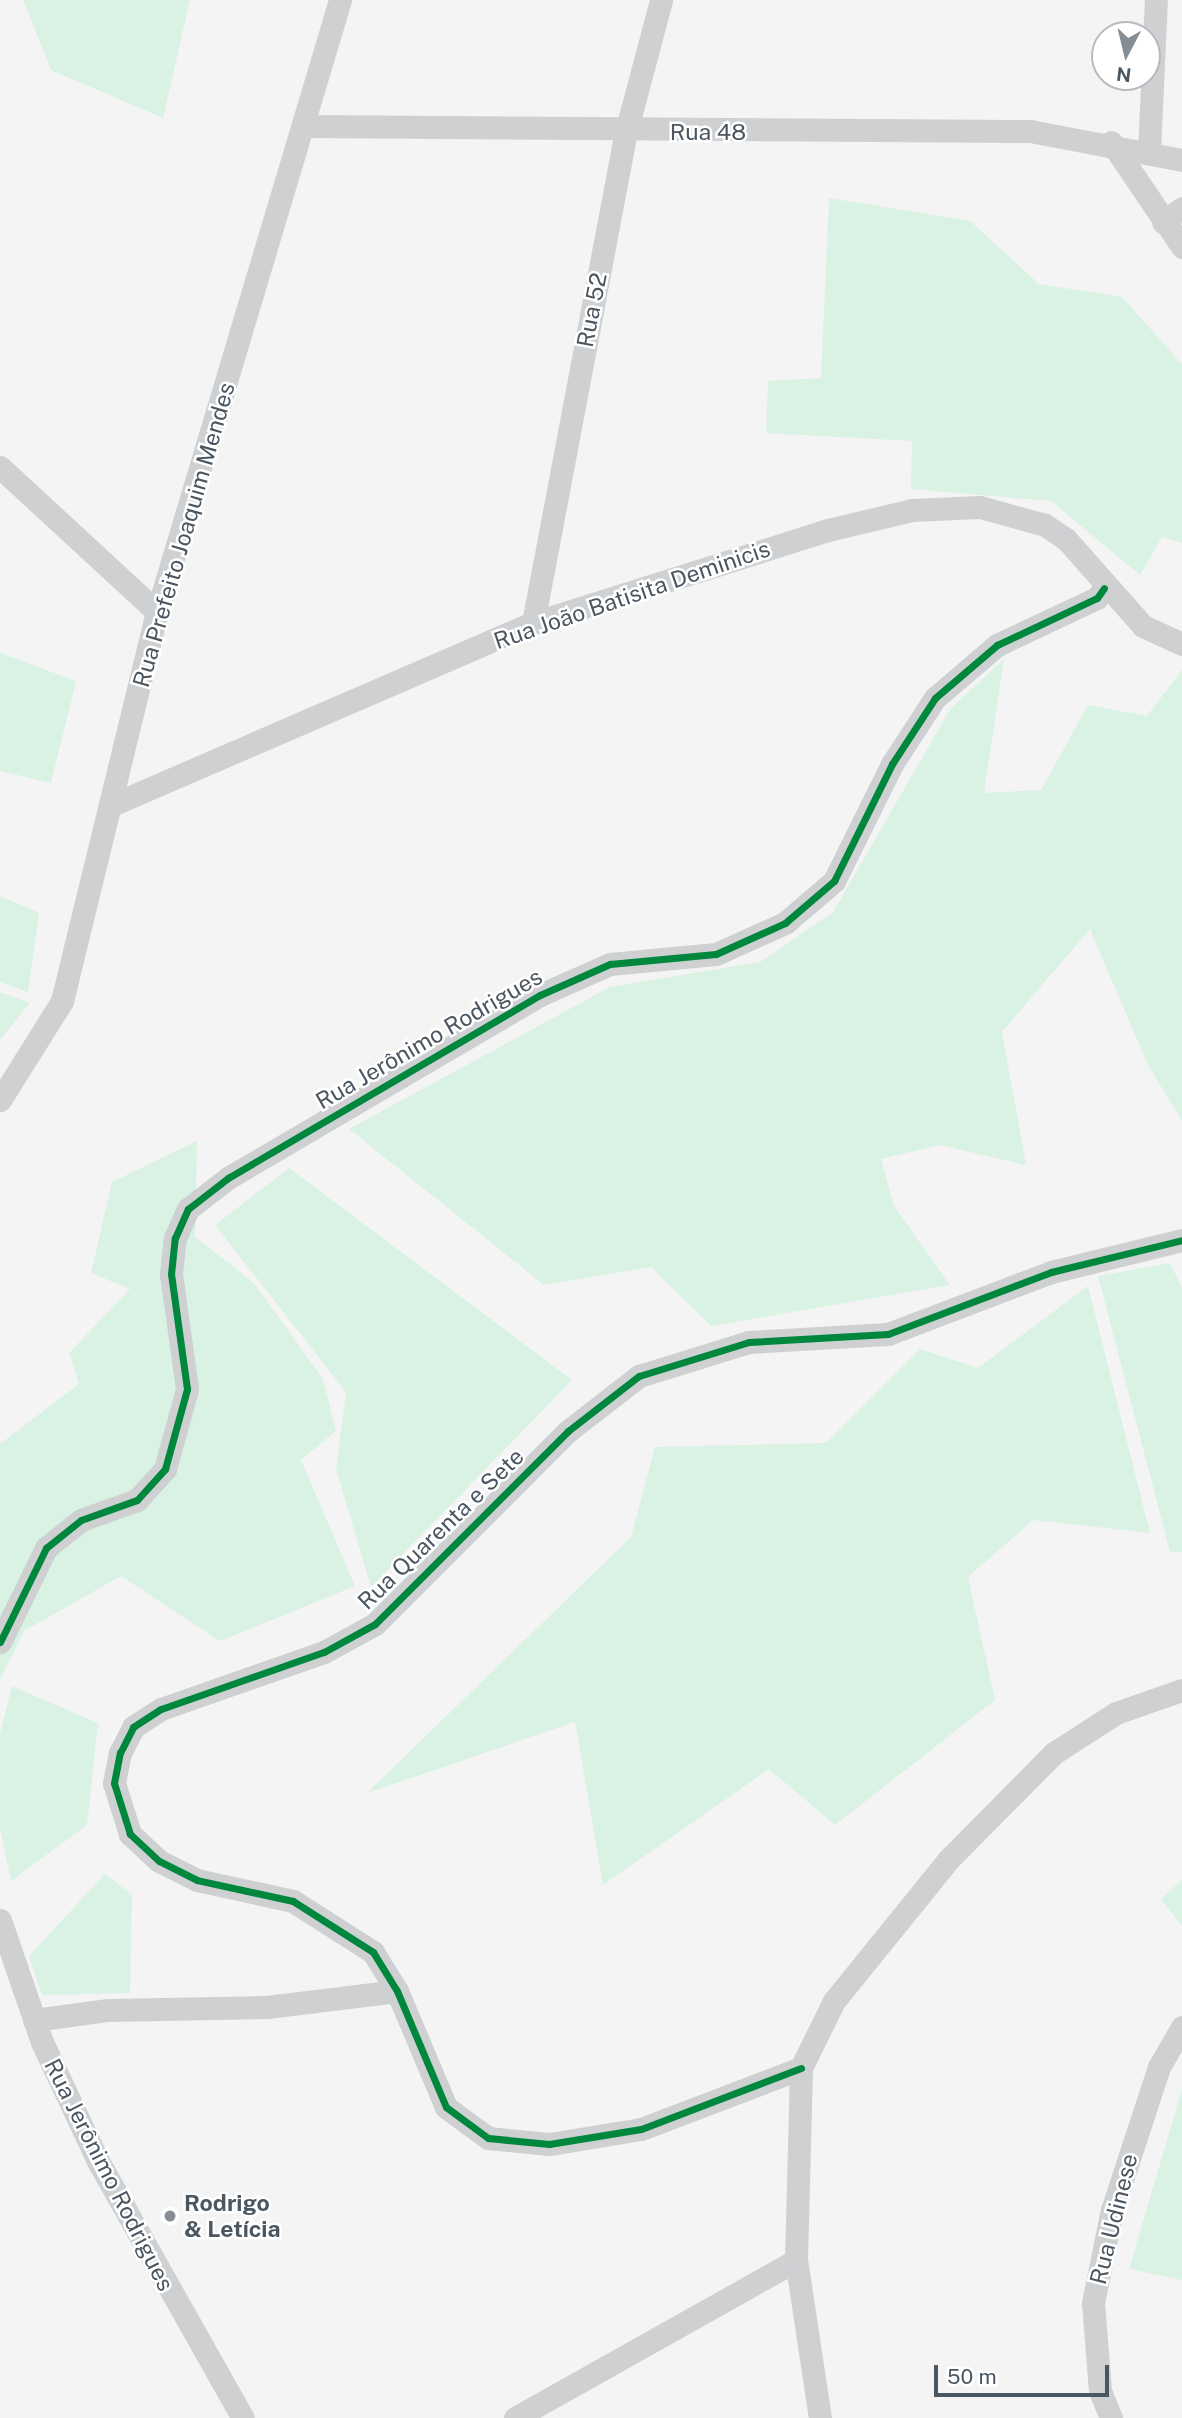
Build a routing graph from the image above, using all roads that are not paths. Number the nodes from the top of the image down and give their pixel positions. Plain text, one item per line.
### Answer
1 (340, 0) edge
2 (661, 0) edge
3 (1156, 0) edge
4 (305, 126) junction
5 (626, 132) junction
6 (1111, 142) junction
7 (1149, 152) junction
8 (1182, 160) edge
9 (1182, 208) edge
10 (1163, 222) junction
11 (1182, 247) edge
12 (0, 467) edge
13 (1104, 588) junction
14 (157, 612) junction
15 (533, 623) junction
16 (1182, 643) edge
17 (114, 804) junction
18 (0, 1100) edge
19 (1182, 1240) edge
20 (0, 1642) edge
21 (1182, 1690) edge
22 (0, 1920) edge
23 (397, 1991) junction
24 (34, 2020) junction
25 (1182, 2027) edge
26 (801, 2068) junction
27 (796, 2260) junction
28 (243, 2418) edge
29 (514, 2418) edge
30 (820, 2418) edge
31 (1111, 2418) edge

1 - 4 street, Rua Prefeito Joaquim Mendes
2 - 5 street, Rua 52
3 - 7 street
4 - 5 street, Rua 48
4 - 14 street, Rua Prefeito Joaquim Mendes
5 - 6 street, Rua 48
5 - 15 street, Rua 52
6 - 7 street, Rua 48
6 - 10 street
7 - 8 street, Rua 48
9 - 10 street
10 - 11 street
12 - 14 street
13 - 15 street, Rua João Batisita Deminicis
13 - 16 street, Rua João Batisita Deminicis
13 - 20 street, Rua Jerônimo Rodrigues
14 - 17 street, Rua Prefeito Joaquim Mendes
15 - 17 street, Rua João Batisita Deminicis
17 - 18 street, Rua Prefeito Joaquim Mendes
19 - 23 street, Rua Quarenta e Sete
21 - 26 street
22 - 24 street, Rua Jerônimo Rodrigues
23 - 24 street
23 - 26 street, Rua Quarenta e Sete
24 - 28 street, Rua Jerônimo Rodrigues
25 - 31 street, Rua Udinese
26 - 27 street
27 - 29 street
27 - 30 street

